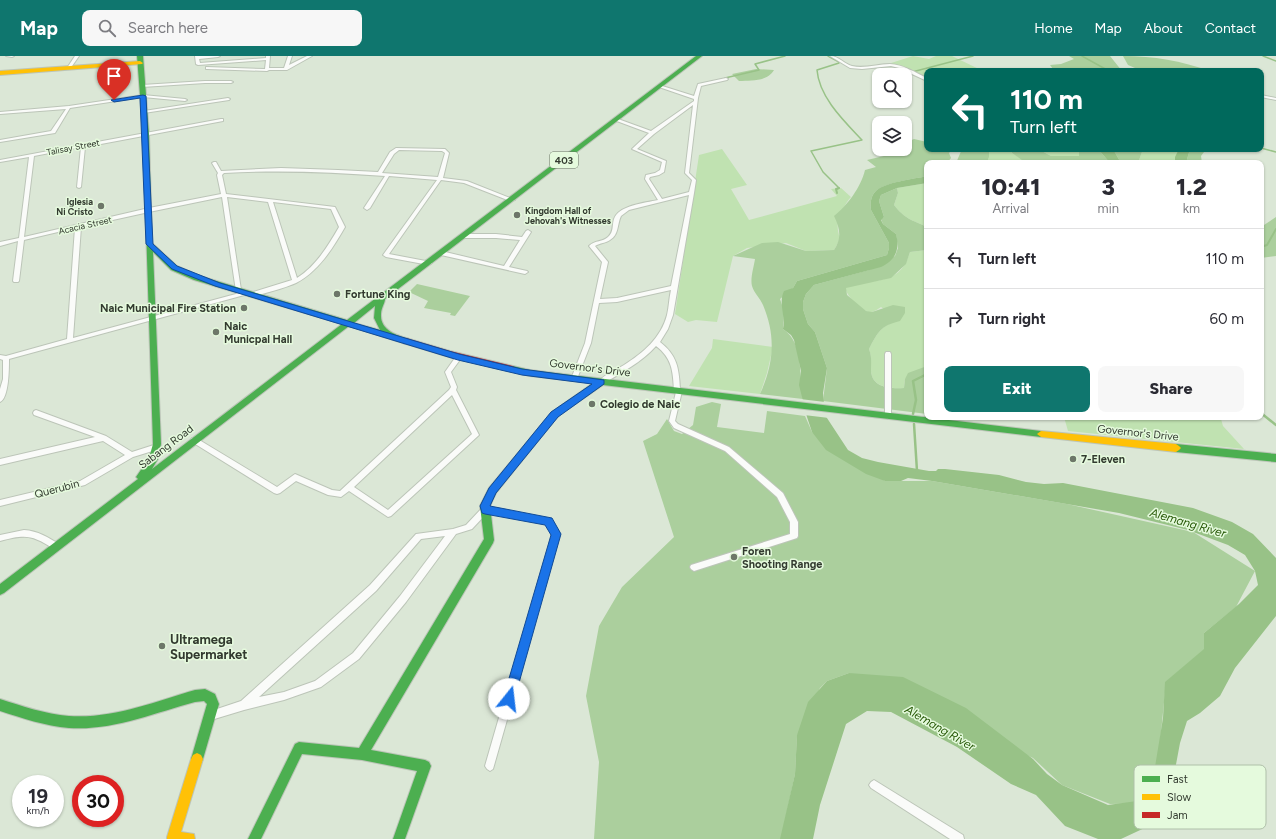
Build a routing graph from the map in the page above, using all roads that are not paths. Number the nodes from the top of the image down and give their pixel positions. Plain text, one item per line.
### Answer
1 (8, 56) edge
2 (12, 56) edge
3 (77, 56) edge
4 (218, 56) edge
5 (290, 56) edge
6 (310, 56) edge
7 (699, 56) edge
8 (832, 56) edge
9 (197, 57) edge
10 (268, 57) edge
11 (140, 59) edge
12 (249, 60) junction
13 (69, 68) junction
14 (198, 68) junction
15 (287, 68) junction
16 (247, 69) junction
17 (267, 70) junction
18 (0, 73) edge
19 (726, 79) dead end
20 (924, 79) edge
21 (231, 82) dead end
22 (142, 86) junction
23 (660, 86) junction
24 (143, 96) junction
25 (1264, 97) edge
26 (228, 99) dead end
27 (696, 99) junction
28 (1276, 99) edge
29 (185, 100) dead end
30 (69, 107) junction
31 (144, 112) junction
32 (0, 113) edge
33 (220, 120) dead end
34 (616, 120) junction
35 (652, 133) junction
36 (146, 134) junction
37 (0, 141) edge
38 (82, 146) junction
39 (634, 149) junction
40 (630, 153) dead end
41 (32, 155) junction
42 (0, 161) edge
43 (214, 162) dead end
44 (220, 173) junction
45 (379, 174) junction
46 (388, 174) junction
47 (440, 179) junction
48 (79, 187) dead end
49 (692, 193) junction
50 (224, 195) junction
51 (270, 200) junction
52 (512, 200) junction
53 (661, 201) junction
54 (367, 208) dead end
55 (149, 210) junction
56 (78, 227) junction
57 (528, 232) dead end
58 (464, 236) junction
59 (21, 240) junction
60 (524, 240) junction
61 (0, 244) edge
62 (149, 244) junction
63 (441, 253) junction
64 (429, 263) junction
65 (506, 268) junction
66 (525, 272) dead end
67 (295, 280) junction
68 (16, 281) dead end
69 (674, 288) junction
70 (238, 290) junction
71 (249, 294) junction
72 (384, 296) junction
73 (597, 301) junction
74 (152, 319) junction
75 (347, 324) junction
76 (396, 338) junction
77 (70, 341) junction
78 (657, 343) junction
79 (888, 354) dead end
80 (3, 357) edge
81 (458, 357) junction
82 (574, 379) junction
83 (601, 382) junction
84 (453, 390) junction
85 (678, 391) junction
86 (0, 400) edge
87 (36, 413) dead end
88 (888, 416) junction
89 (104, 438) junction
90 (194, 440) junction
91 (156, 447) junction
92 (131, 455) junction
93 (1276, 458) edge
94 (0, 462) edge
95 (349, 487) junction
96 (128, 491) junction
97 (0, 503) edge
98 (485, 510) junction
99 (453, 532) junction
100 (0, 538) edge
101 (57, 547) junction
102 (694, 567) dead end
103 (0, 590) edge
104 (244, 704) junction
105 (0, 706) edge
106 (211, 715) junction
107 (362, 754) junction
108 (490, 766) dead end
109 (874, 785) dead end
110 (189, 839) edge
111 (254, 839) edge
112 (399, 839) edge
113 (960, 839) edge

1 - 2 street
3 - 13 street
4 - 9 street
5 - 15 street
6 - 15 street
7 - 23 main road, 403
8 - 20 street
9 - 14 street
10 - 12 street
10 - 17 street
11 - 13 main road
11 - 22 main road
12 - 14 street
12 - 16 street
13 - 18 main road
14 - 16 street
15 - 17 street
16 - 17 street
19 - 27 street
21 - 22 street
22 - 24 main road
23 - 27 street
23 - 34 main road, 403
24 - 29 street
24 - 30 street
24 - 31 main road
25 - 28 street
26 - 31 street
27 - 35 street
27 - 49 street
30 - 32 street
30 - 37 street
31 - 36 main road
33 - 36 street, Talisay Street
34 - 35 street
34 - 52 main road, 403
35 - 39 street
36 - 38 street, Talisay Street
36 - 55 main road
38 - 41 street, Talisay Street
38 - 48 street
39 - 40 street
39 - 53 street
41 - 42 street, Talisay Street
41 - 59 street
43 - 44 street
44 - 45 street
44 - 50 street
45 - 46 street
45 - 47 street
46 - 47 street
46 - 54 street
47 - 52 street
47 - 64 street
49 - 53 street
49 - 69 street
50 - 51 street, Acacia Street
50 - 55 street, Acacia Street
50 - 70 street
51 - 67 street
51 - 67 street, Acacia Street
52 - 58 main road, 403
53 - 73 street
55 - 56 street, Acacia Street
55 - 62 main road
56 - 59 street, Acacia Street
56 - 77 street
57 - 60 street
58 - 60 street
58 - 63 main road, 403
59 - 61 street, Acacia Street
59 - 68 street
60 - 65 street
62 - 70 main road, Governor's Drive
62 - 74 main road
63 - 64 main road, 403
63 - 65 street
64 - 72 main road, 403
65 - 66 street
67 - 71 street
69 - 73 street
69 - 78 street
70 - 71 main road, Governor's Drive
71 - 74 street
71 - 75 main road, Governor's Drive
72 - 75 main road, 403
72 - 76 main road
73 - 82 street
74 - 77 street
74 - 91 main road
75 - 76 main road, Governor's Drive
75 - 90 main road, Sabang Road / 403
76 - 81 main road, Governor's Drive
77 - 80 street
78 - 83 street
78 - 85 street
79 - 88 street
80 - 86 street
81 - 82 main road, Governor's Drive
81 - 84 street
82 - 83 main road, Governor's Drive
83 - 85 main road, Governor's Drive
83 - 98 main road
84 - 95 street
84 - 95 street
85 - 88 main road, Governor's Drive
85 - 102 street
87 - 89 street
88 - 93 main road, Governor's Drive
89 - 92 street
89 - 94 street
90 - 95 street
90 - 96 main road, Sabang Road / 403
91 - 92 street, Querubin
91 - 96 main road
92 - 97 street, Querubin
96 - 101 main road, Sabang Road
98 - 99 street
98 - 107 main road
98 - 108 street
99 - 104 street
99 - 104 street
100 - 101 street
101 - 103 main road, Sabang Road
104 - 106 street
105 - 106 main road
106 - 110 main road
107 - 111 main road
107 - 112 main road
109 - 113 street

